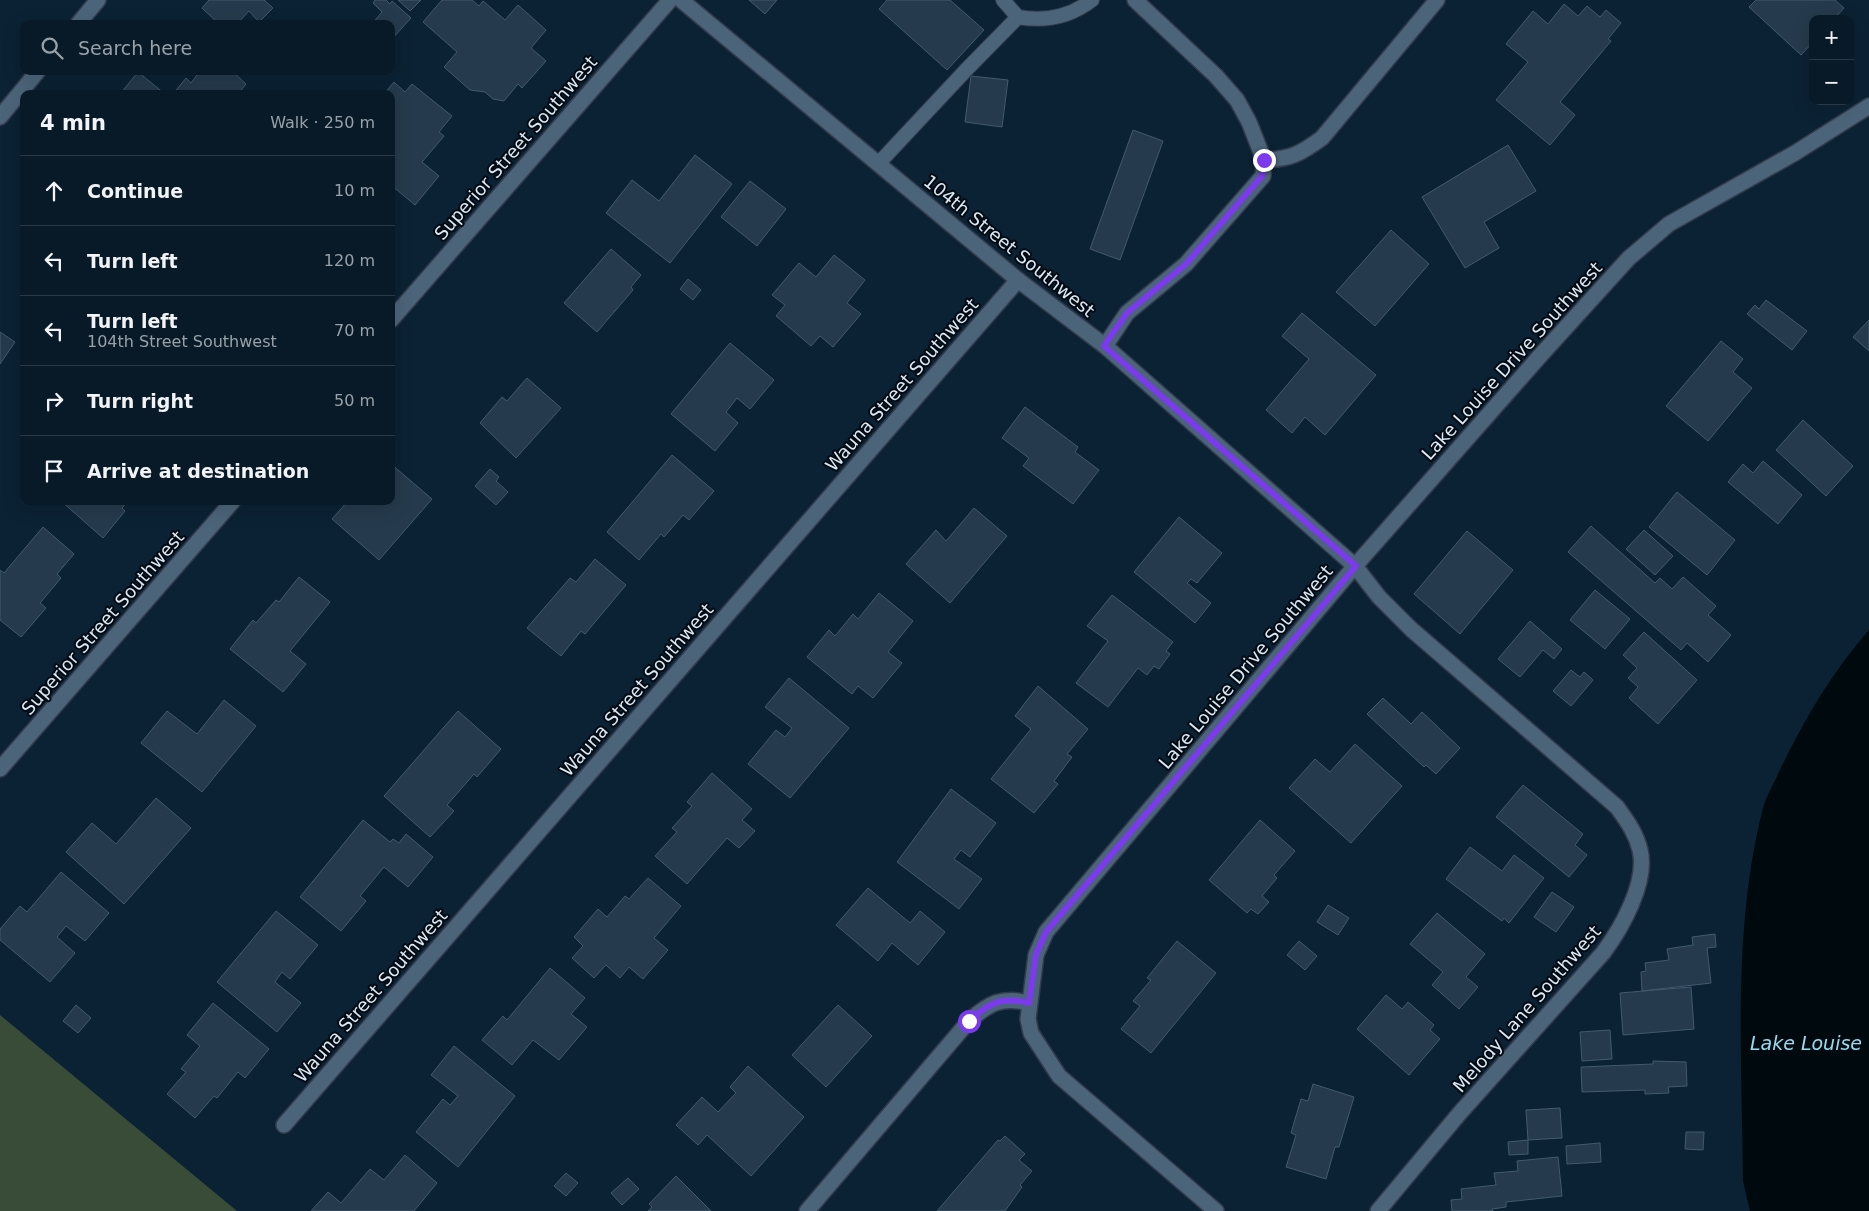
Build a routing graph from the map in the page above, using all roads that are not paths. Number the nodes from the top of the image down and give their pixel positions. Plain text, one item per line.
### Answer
1 (98, 0) edge
2 (670, 0) edge
3 (681, 0) edge
4 (1003, 0) edge
5 (1092, 0) edge
6 (1135, 0) edge
7 (1437, 0) edge
8 (1018, 17) junction
9 (81, 20) edge
10 (35, 75) edge
11 (22, 90) edge
12 (20, 93) edge
13 (1869, 106) edge
14 (0, 117) edge
15 (1264, 160) junction
16 (878, 164) junction
17 (1018, 280) junction
18 (395, 315) edge
19 (1104, 346) junction
20 (230, 505) edge
21 (1356, 566) junction
22 (0, 769) edge
23 (1029, 1003) junction
24 (284, 1125) dead end
25 (807, 1211) edge
26 (1216, 1211) edge
27 (1378, 1211) edge

1 - 9 street
2 - 18 street, Superior Street Southwest
3 - 16 street, 104th Street Southwest
4 - 8 lane
5 - 8 lane
6 - 15 street
7 - 15 street
8 - 16 lane
10 - 11 street
12 - 14 street
13 - 21 street, Lake Louise Drive Southwest
15 - 19 street
16 - 17 street, 104th Street Southwest
17 - 19 street, 104th Street Southwest
17 - 24 street, Wauna Street Southwest
19 - 21 street, 104th Street Southwest
20 - 22 street, Superior Street Southwest
21 - 23 street, Lake Louise Drive Southwest
21 - 27 street, Melody Lane Southwest
23 - 25 street
23 - 26 street, Lake Louise Drive Southwest

